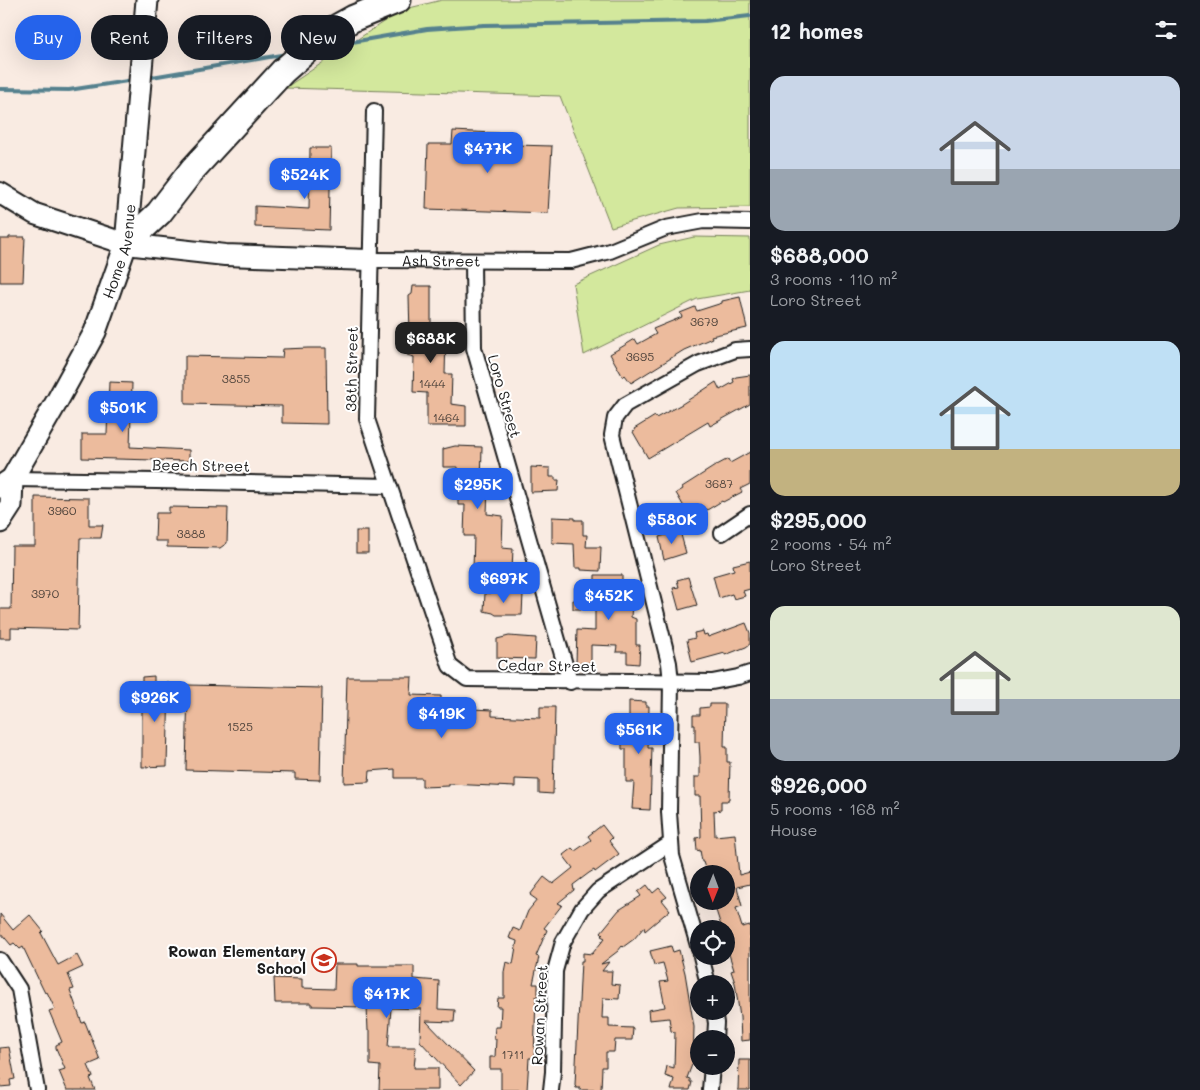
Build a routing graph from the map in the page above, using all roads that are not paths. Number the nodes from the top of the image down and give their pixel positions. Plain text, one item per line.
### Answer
1 (147, 0) edge
2 (387, 4) edge
3 (374, 110) dead end
4 (0, 193) edge
5 (750, 222) edge
6 (126, 244) junction
7 (369, 260) junction
8 (473, 261) junction
9 (750, 349) edge
10 (6, 483) edge
11 (390, 486) junction
12 (750, 514) edge
13 (0, 522) edge
14 (722, 533) dead end
15 (442, 645) joint
16 (750, 673) edge
17 (570, 682) junction
18 (671, 682) junction
19 (671, 843) junction
20 (691, 920) edge
21 (0, 960) edge
22 (711, 1075) edge
23 (38, 1090) edge
24 (550, 1090) edge
25 (710, 1090) edge

1 - 6 main road, Home Avenue
2 - 6 highway
3 - 7 street, 38th Street
4 - 6 street, Ash Street
5 - 8 street, Ash Street
6 - 7 street, Ash Street
6 - 10 main road, Home Avenue
7 - 8 street, Ash Street
7 - 11 street, 38th Street
8 - 17 street, Loro Street
9 - 18 street
10 - 11 street, Beech Street
10 - 13 main road, Home Avenue
11 - 15 street, 38th Street
12 - 14 street
15 - 17 street, Cedar Street
16 - 18 street, Cedar Street
17 - 18 street, Cedar Street
18 - 19 street
19 - 20 street
19 - 24 street, Rowan Street
21 - 23 street
22 - 25 street

